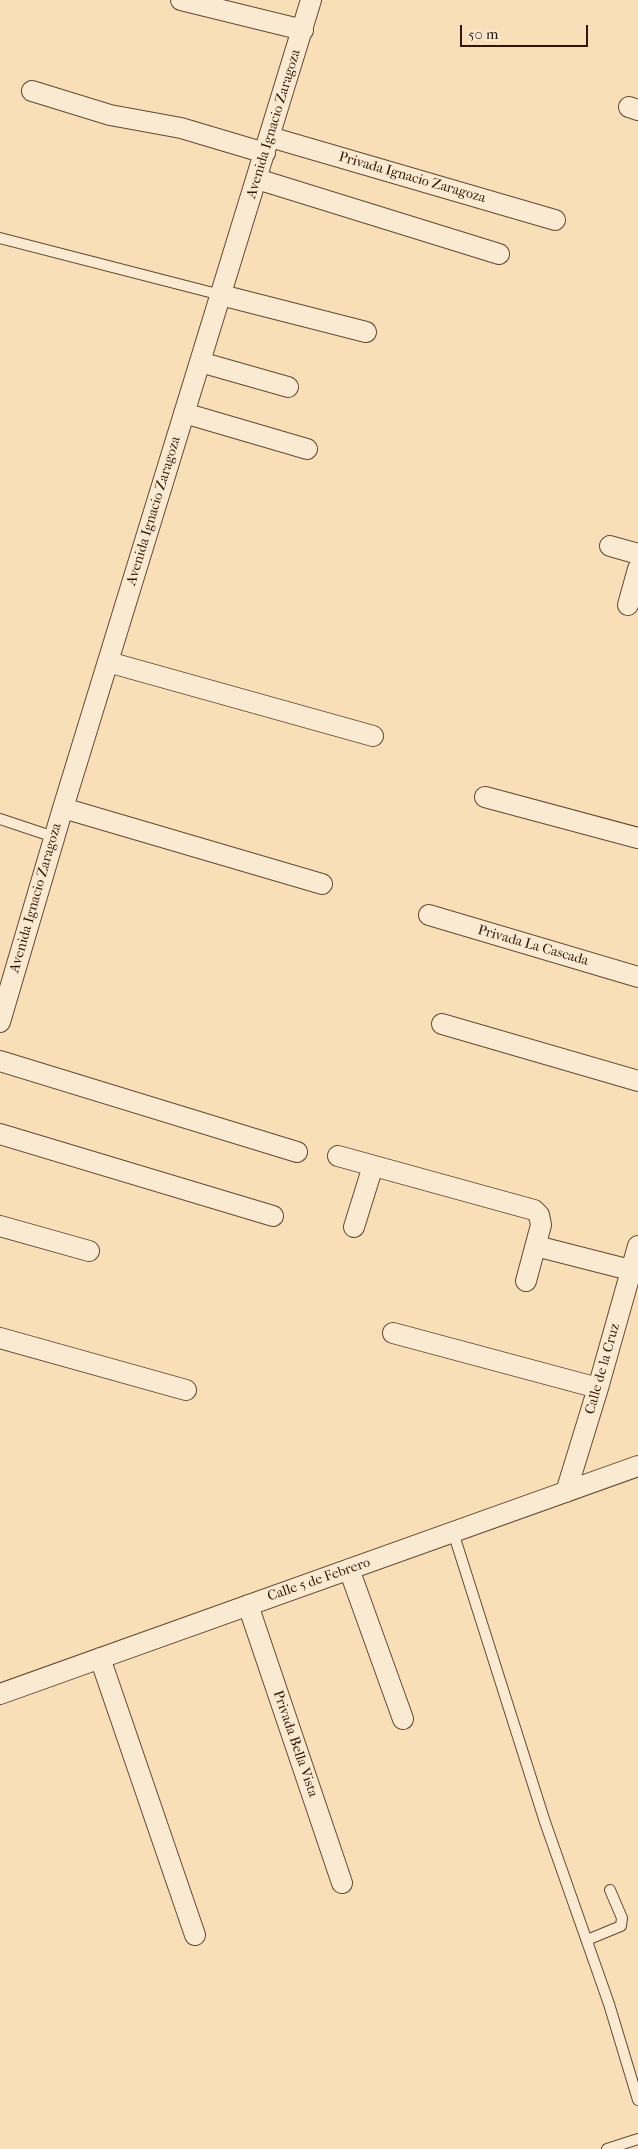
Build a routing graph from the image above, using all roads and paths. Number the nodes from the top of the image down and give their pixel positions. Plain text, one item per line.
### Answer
1 (181, 0) edge
2 (311, 0) edge
3 (302, 30) junction
4 (32, 91) dead end
5 (268, 145) junction
6 (257, 179) junction
7 (555, 220) dead end
8 (0, 238) edge
9 (499, 254) dead end
10 (222, 295) junction
11 (366, 332) dead end
12 (200, 362) junction
13 (288, 387) dead end
14 (184, 413) junction
15 (307, 449) dead end
16 (610, 546) dead end
17 (638, 554) edge
18 (638, 569) edge
19 (628, 605) dead end
20 (108, 662) junction
21 (373, 736) dead end
22 (485, 797) dead end
23 (63, 808) junction
24 (0, 819) edge
25 (54, 837) junction
26 (638, 838) edge
27 (322, 884) dead end
28 (429, 915) dead end
29 (638, 977) edge
30 (0, 1022) edge
31 (442, 1024) dead end
32 (0, 1061) edge
33 (638, 1081) edge
34 (0, 1134) edge
35 (297, 1152) dead end
36 (338, 1156) dead end
37 (373, 1166) junction
38 (274, 1216) dead end
39 (0, 1226) edge
40 (354, 1227) dead end
41 (536, 1246) junction
42 (638, 1246) edge
43 (89, 1251) dead end
44 (630, 1270) junction
45 (526, 1280) dead end
46 (393, 1333) dead end
47 (0, 1338) edge
48 (598, 1388) junction
49 (186, 1390) dead end
50 (638, 1466) edge
51 (566, 1492) junction
52 (453, 1532) junction
53 (349, 1569) junction
54 (248, 1605) junction
55 (100, 1658) junction
56 (0, 1694) edge
57 (403, 1719) dead end
58 (342, 1883) dead end
59 (610, 1890) dead end
60 (195, 1935) dead end
61 (587, 1940) junction
62 (638, 2100) edge
63 (638, 2139) edge
64 (607, 2149) edge

1 - 3 street
2 - 3 street, Avenida Ignacio Zaragoza
3 - 5 street, Avenida Ignacio Zaragoza
4 - 5 street, Privada Ignacio Zaragoza
5 - 6 street, Avenida Ignacio Zaragoza
5 - 7 street, Privada Ignacio Zaragoza
6 - 9 street
6 - 10 street, Avenida Ignacio Zaragoza
8 - 10 lane
10 - 11 street
10 - 12 street, Avenida Ignacio Zaragoza
12 - 13 street
12 - 14 street, Avenida Ignacio Zaragoza
14 - 15 street
14 - 20 street, Avenida Ignacio Zaragoza
16 - 17 street
18 - 19 street
20 - 21 street
20 - 23 street, Avenida Ignacio Zaragoza
22 - 26 street
23 - 25 street, Avenida Ignacio Zaragoza
23 - 27 street
24 - 25 lane
25 - 30 street, Avenida Ignacio Zaragoza
28 - 29 street, Privada La Cascada
31 - 33 street
32 - 35 street
34 - 38 street
36 - 37 street
37 - 40 street
37 - 41 street
39 - 43 street
41 - 44 street
41 - 45 street
42 - 44 street, Calle de la Cruz
44 - 48 street, Calle de la Cruz
46 - 48 street
47 - 49 street
48 - 51 street, Calle de la Cruz
50 - 51 street, Calle 5 de Febrero
51 - 52 street, Calle 5 de Febrero
52 - 53 street, Calle 5 de Febrero
52 - 61 lane
53 - 54 street, Calle 5 de Febrero
53 - 57 street
54 - 55 street, Calle 5 de Febrero
54 - 58 street, Privada Bella Vista
55 - 56 street, Calle 5 de Febrero
55 - 60 street
59 - 61 lane
61 - 62 lane
63 - 64 lane

